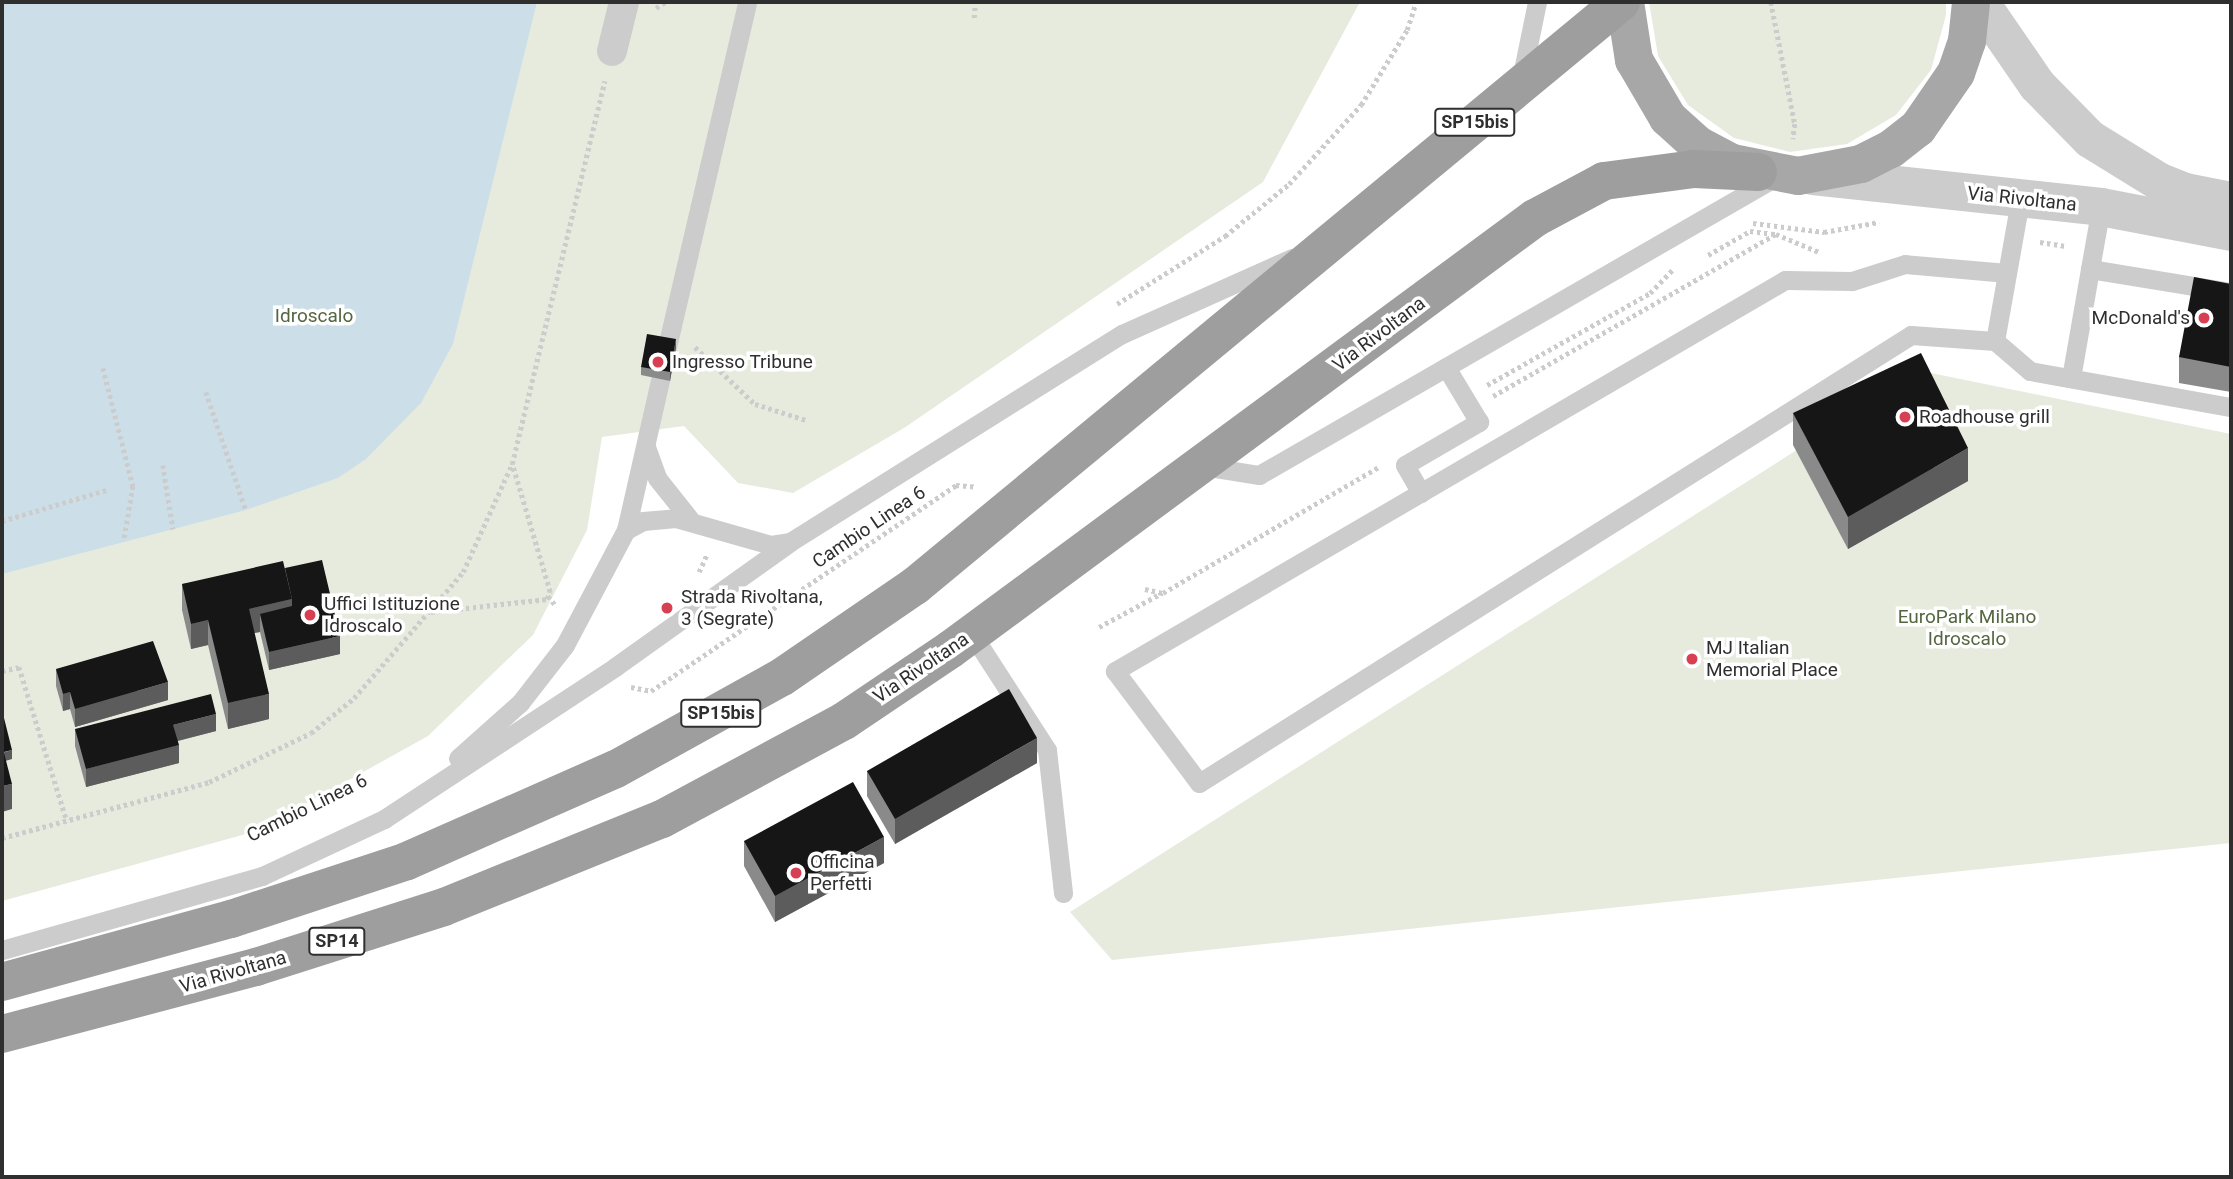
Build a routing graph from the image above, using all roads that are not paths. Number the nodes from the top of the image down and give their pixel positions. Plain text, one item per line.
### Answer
1 (624, 2) edge
2 (747, 2) edge
3 (1537, 2) edge
4 (1623, 2) edge
5 (1971, 2) edge
6 (1980, 2) edge
7 (612, 51) road end
8 (1520, 86) junction
9 (1785, 167) junction
10 (2020, 200) junction
11 (2231, 201) edge
12 (2101, 208) junction
13 (2231, 232) edge
14 (1328, 242) junction
15 (2090, 269) junction
16 (2007, 273) junction
17 (2231, 292) edge
18 (1994, 341) junction
19 (667, 347) edge
20 (1446, 367) junction
21 (2071, 378) junction
22 (660, 380) edge
23 (2231, 407) edge
24 (646, 447) junction
25 (1203, 466) junction
26 (1421, 493) junction
27 (692, 522) junction
28 (626, 530) junction
29 (790, 542) junction
30 (972, 634) junction
31 (414, 798) junction
32 (662, 819) junction
33 (1063, 893) dead end
34 (2, 950) edge
35 (2, 982) edge
36 (2, 1034) edge
37 (2, 1061) edge

1 - 7 street
2 - 19 lane
3 - 8 lane
4 - 8 highway, Via Rivoltana / SP15bis
4 - 9 main road, Via Rivoltana
5 - 9 main road, Via Rivoltana
6 - 11 street
8 - 14 highway, Via Rivoltana / SP15bis
9 - 10 street, Via Rivoltana
9 - 20 lane
9 - 25 highway, Via Rivoltana
10 - 12 street, Via Rivoltana
10 - 16 lane
12 - 13 street, Via Rivoltana
12 - 15 lane
14 - 29 lane
14 - 35 highway, Via Rivoltana / SP15bis
15 - 17 lane
15 - 21 lane
16 - 18 lane
16 - 26 lane
18 - 21 lane
18 - 26 lane
20 - 25 lane
20 - 26 lane
21 - 23 lane
22 - 24 lane
24 - 27 lane
24 - 28 lane
25 - 30 highway, Via Rivoltana
27 - 28 lane
27 - 29 lane
28 - 31 lane
29 - 31 lane
30 - 32 highway, Via Rivoltana
30 - 33 lane
31 - 34 lane
32 - 36 highway, Via Rivoltana / SP14
32 - 37 highway

